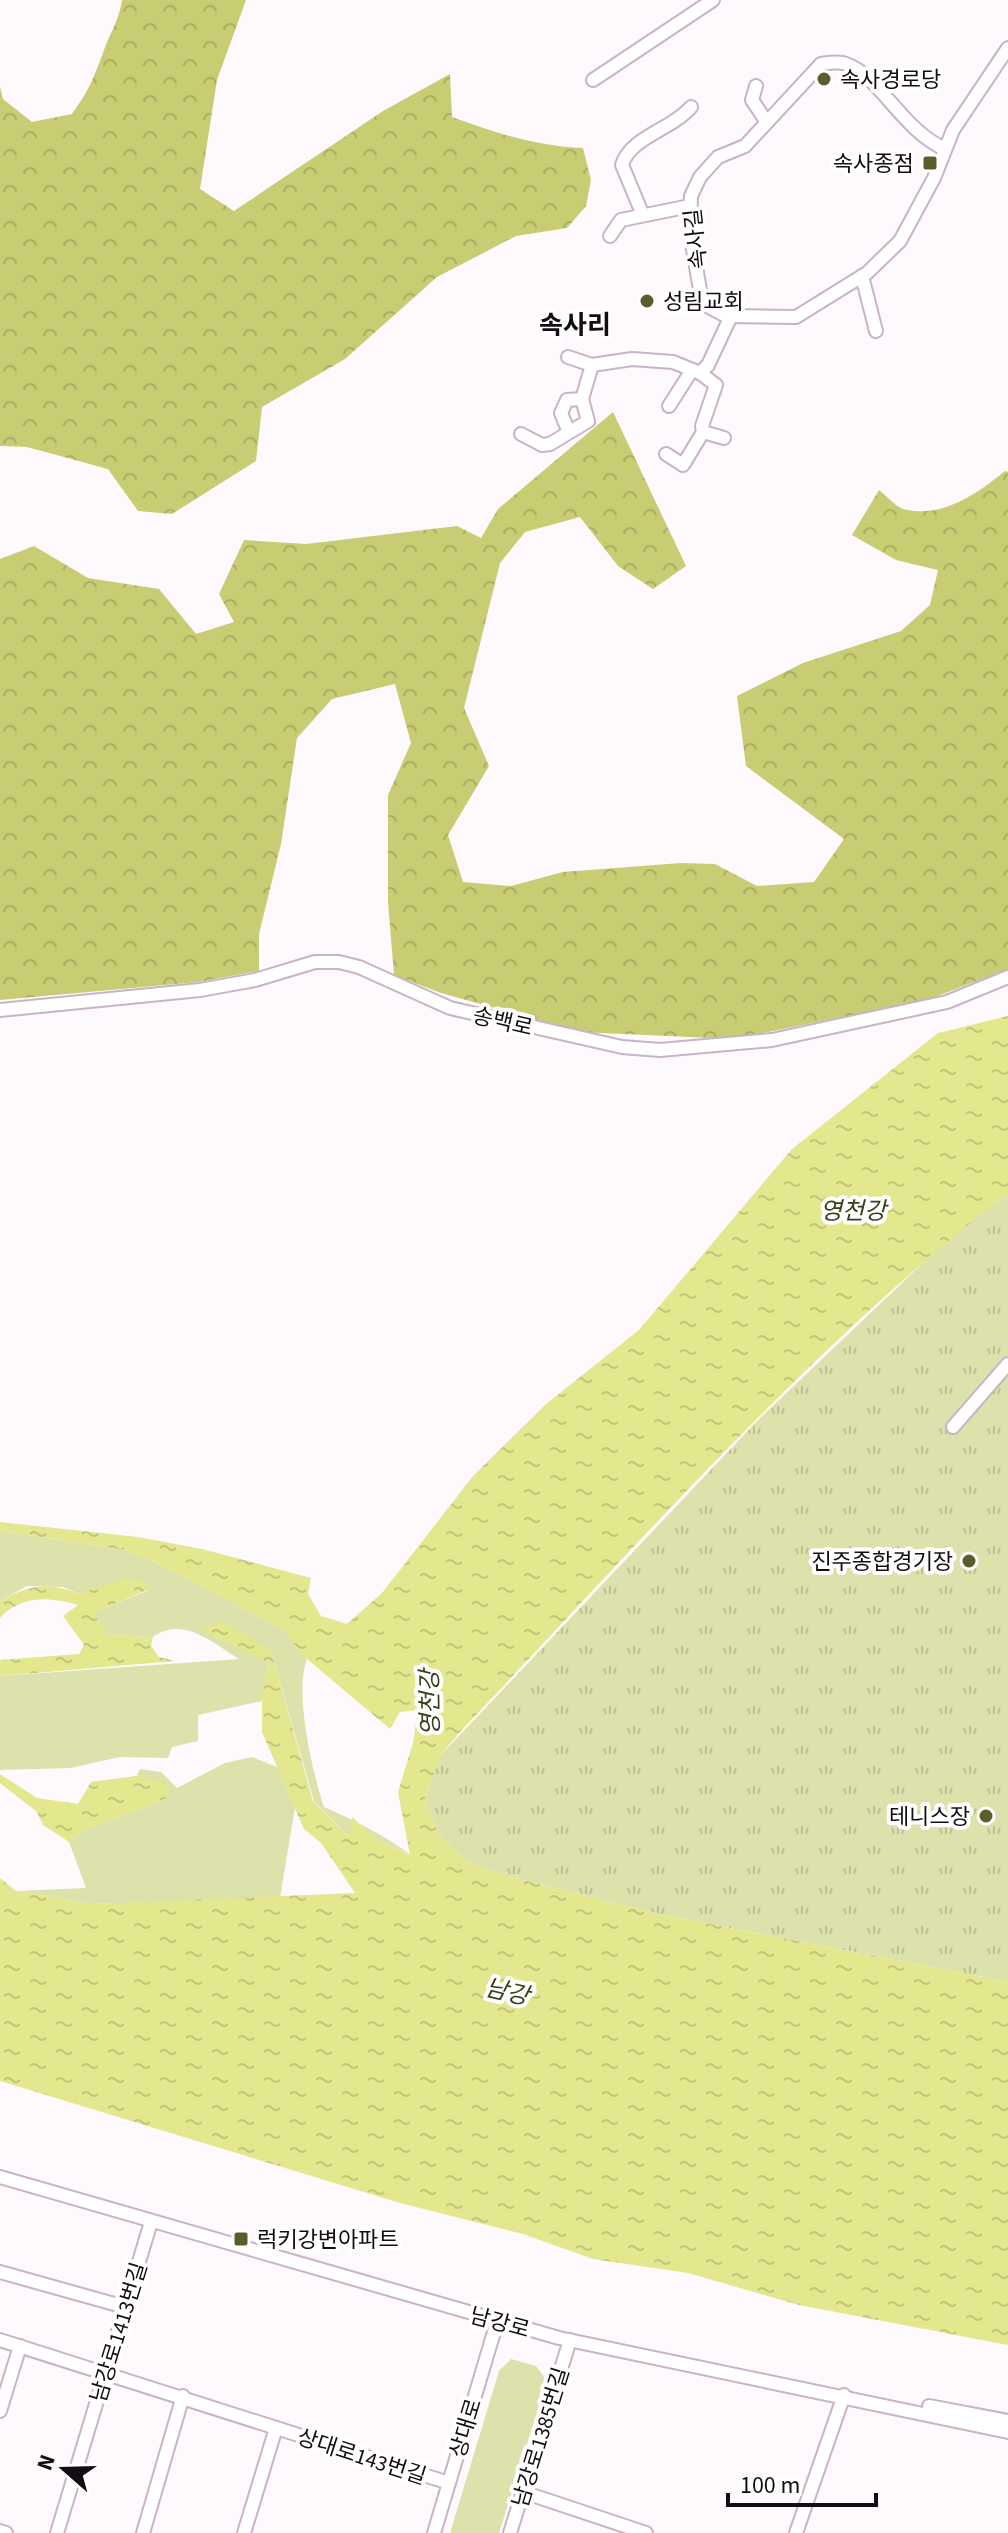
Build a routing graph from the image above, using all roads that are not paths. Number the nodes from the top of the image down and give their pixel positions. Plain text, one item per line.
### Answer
1 (713, 0) edge
2 (1008, 48) edge
3 (593, 80) dead end
4 (756, 86) dead end
5 (691, 107) dead end
6 (766, 121) junction
7 (945, 149) junction
8 (690, 206) junction
9 (642, 213) junction
10 (610, 236) dead end
11 (862, 276) junction
12 (731, 316) junction
13 (876, 331) dead end
14 (568, 357) dead end
15 (592, 365) junction
16 (696, 372) junction
17 (582, 399) junction
18 (669, 406) dead end
19 (568, 430) junction
20 (703, 432) junction
21 (521, 434) dead end
22 (724, 438) dead end
23 (666, 454) dead end
24 (1008, 977) edge
25 (0, 1010) edge
26 (1008, 1364) edge
27 (953, 1427) dead end
28 (0, 2177) edge
29 (151, 2222) junction
30 (0, 2272) edge
31 (125, 2307) junction
32 (497, 2322) junction
33 (0, 2340) edge
34 (570, 2340) junction
35 (20, 2346) junction
36 (106, 2371) junction
37 (795, 2385) junction
38 (844, 2395) junction
39 (183, 2396) junction
40 (0, 2411) edge
41 (1008, 2421) edge
42 (276, 2428) junction
43 (1008, 2432) edge
44 (449, 2483) junction
45 (523, 2492) junction
46 (0, 2531) edge
47 (6, 2533) edge
48 (57, 2533) edge
49 (143, 2533) edge
50 (244, 2533) edge
51 (434, 2533) edge
52 (510, 2533) edge
53 (646, 2533) edge
54 (796, 2533) edge

1 - 3 street
2 - 7 street
4 - 6 street
5 - 9 street
6 - 7 street, 속사길
6 - 8 street, 속사길
7 - 11 street
8 - 9 street
8 - 12 street, 속사길
9 - 10 street
11 - 12 street
11 - 13 street
12 - 16 street
14 - 15 street
15 - 16 street
15 - 17 street
16 - 18 street
16 - 20 street
17 - 19 street
17 - 19 street
19 - 21 street
20 - 22 street
20 - 23 street
24 - 25 street, 송백로
26 - 27 street
28 - 29 street, 남강로
29 - 31 street, 남강로1413번길
29 - 32 street, 남강로
30 - 31 street
31 - 36 street, 남강로1413번길
32 - 34 street, 남강로
32 - 44 street, 상대로
33 - 35 street, 상대로143번길
34 - 37 street, 남강로
34 - 45 street, 남강로1385번길
35 - 36 street, 상대로143번길
35 - 40 street
36 - 39 street, 상대로143번길
36 - 48 street, 남강로1413번길
37 - 38 street, 남강로
37 - 41 street
38 - 43 street, 남강로
38 - 54 street
39 - 42 street, 상대로143번길
39 - 49 street
42 - 44 street, 상대로143번길
42 - 50 street, 상대로143번길
44 - 51 street, 상대로
45 - 52 street, 남강로1385번길
45 - 53 street
46 - 47 street

